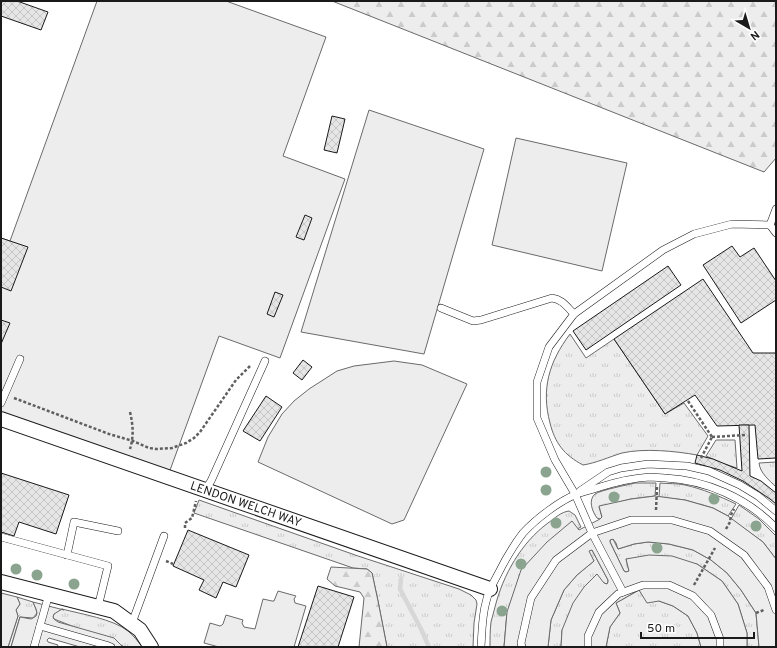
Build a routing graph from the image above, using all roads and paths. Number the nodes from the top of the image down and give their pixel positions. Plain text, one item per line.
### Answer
1 (776, 209) edge
2 (770, 225) junction
3 (776, 233) edge
4 (441, 308) dead end
5 (574, 314) junction
6 (20, 359) dead end
7 (264, 361) joint
8 (5, 394) junction
9 (688, 401) dead end
10 (1, 403) edge
11 (130, 412) dead end
12 (1, 419) edge
13 (745, 436) dead end
14 (712, 437) junction
15 (132, 441) junction
16 (129, 453) dead end
17 (700, 460) dead end
18 (659, 478) junction
19 (205, 490) junction
20 (575, 494) junction
21 (776, 511) edge
22 (655, 520) junction
23 (185, 528) dead end
24 (776, 528) edge
25 (118, 531) dead end
26 (592, 533) junction
27 (164, 536) dead end
28 (1, 537) edge
29 (67, 555) junction
30 (1, 582) edge
31 (490, 589) junction
32 (623, 592) junction
33 (49, 594) junction
34 (98, 607) junction
35 (776, 610) edge
36 (132, 623) junction
37 (40, 626) junction
38 (34, 647) edge
39 (111, 647) edge
40 (151, 647) edge
41 (481, 647) edge
42 (522, 647) edge
43 (588, 647) edge
44 (720, 647) edge

1 - 2 lane
2 - 3 lane
2 - 5 lane
4 - 5 lane
5 - 20 lane
6 - 8 lane
7 - 15 path
7 - 19 lane
8 - 10 lane
8 - 15 path
9 - 14 path
11 - 15 path
12 - 19 street, LENDON WELCH WAY
13 - 14 path
14 - 17 path
15 - 16 path
18 - 20 lane
18 - 22 path
18 - 24 lane
19 - 23 path
19 - 31 street, LENDON WELCH WAY
20 - 21 lane
20 - 26 lane
20 - 31 lane
22 - 26 lane
22 - 35 lane
25 - 29 lane
26 - 32 lane
26 - 42 lane
27 - 36 lane
28 - 29 lane
29 - 34 lane
30 - 33 street
31 - 41 lane
32 - 43 lane
32 - 44 lane
33 - 34 street
33 - 37 lane
34 - 36 street
36 - 40 street
37 - 38 lane
37 - 39 lane

